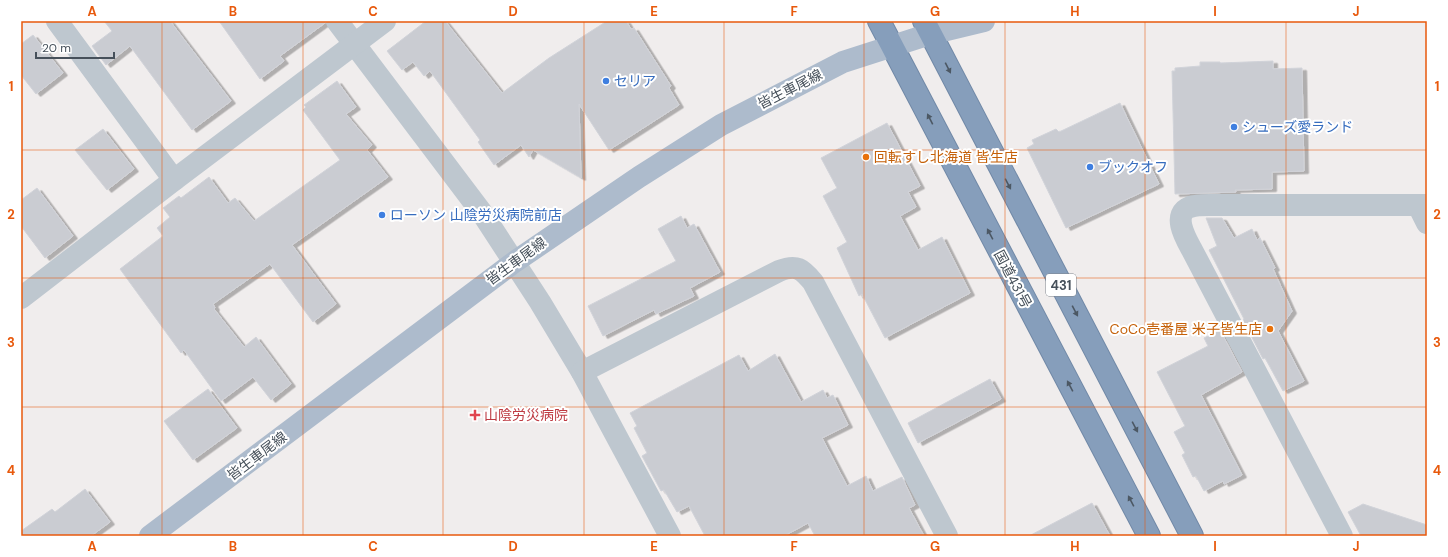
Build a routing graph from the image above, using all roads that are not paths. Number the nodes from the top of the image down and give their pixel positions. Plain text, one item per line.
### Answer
1 (57, 21) edge
2 (337, 21) edge
3 (385, 21) edge
4 (879, 21) edge
5 (984, 21) edge
6 (927, 27) edge
7 (355, 44) junction
8 (892, 46) junction
9 (174, 180) junction
10 (1424, 211) edge
11 (513, 262) junction
12 (21, 298) edge
13 (582, 372) junction
14 (150, 536) edge
15 (670, 536) edge
16 (947, 536) edge
17 (1149, 536) edge
18 (1192, 536) edge
19 (1342, 536) edge

1 - 9 street
2 - 7 street
3 - 7 street
4 - 8 highway, 国道431号 / 431
5 - 6 main road, 皆生車尾線
6 - 8 main road, 皆生車尾線
6 -> 18 highway, 431
7 - 9 street
7 - 11 street
8 - 11 main road, 皆生車尾線
17 -> 8 highway, 国道431号 / 431
9 - 12 street
10 - 19 street
11 - 13 street
11 - 14 main road, 皆生車尾線
13 - 15 street
13 - 16 street

